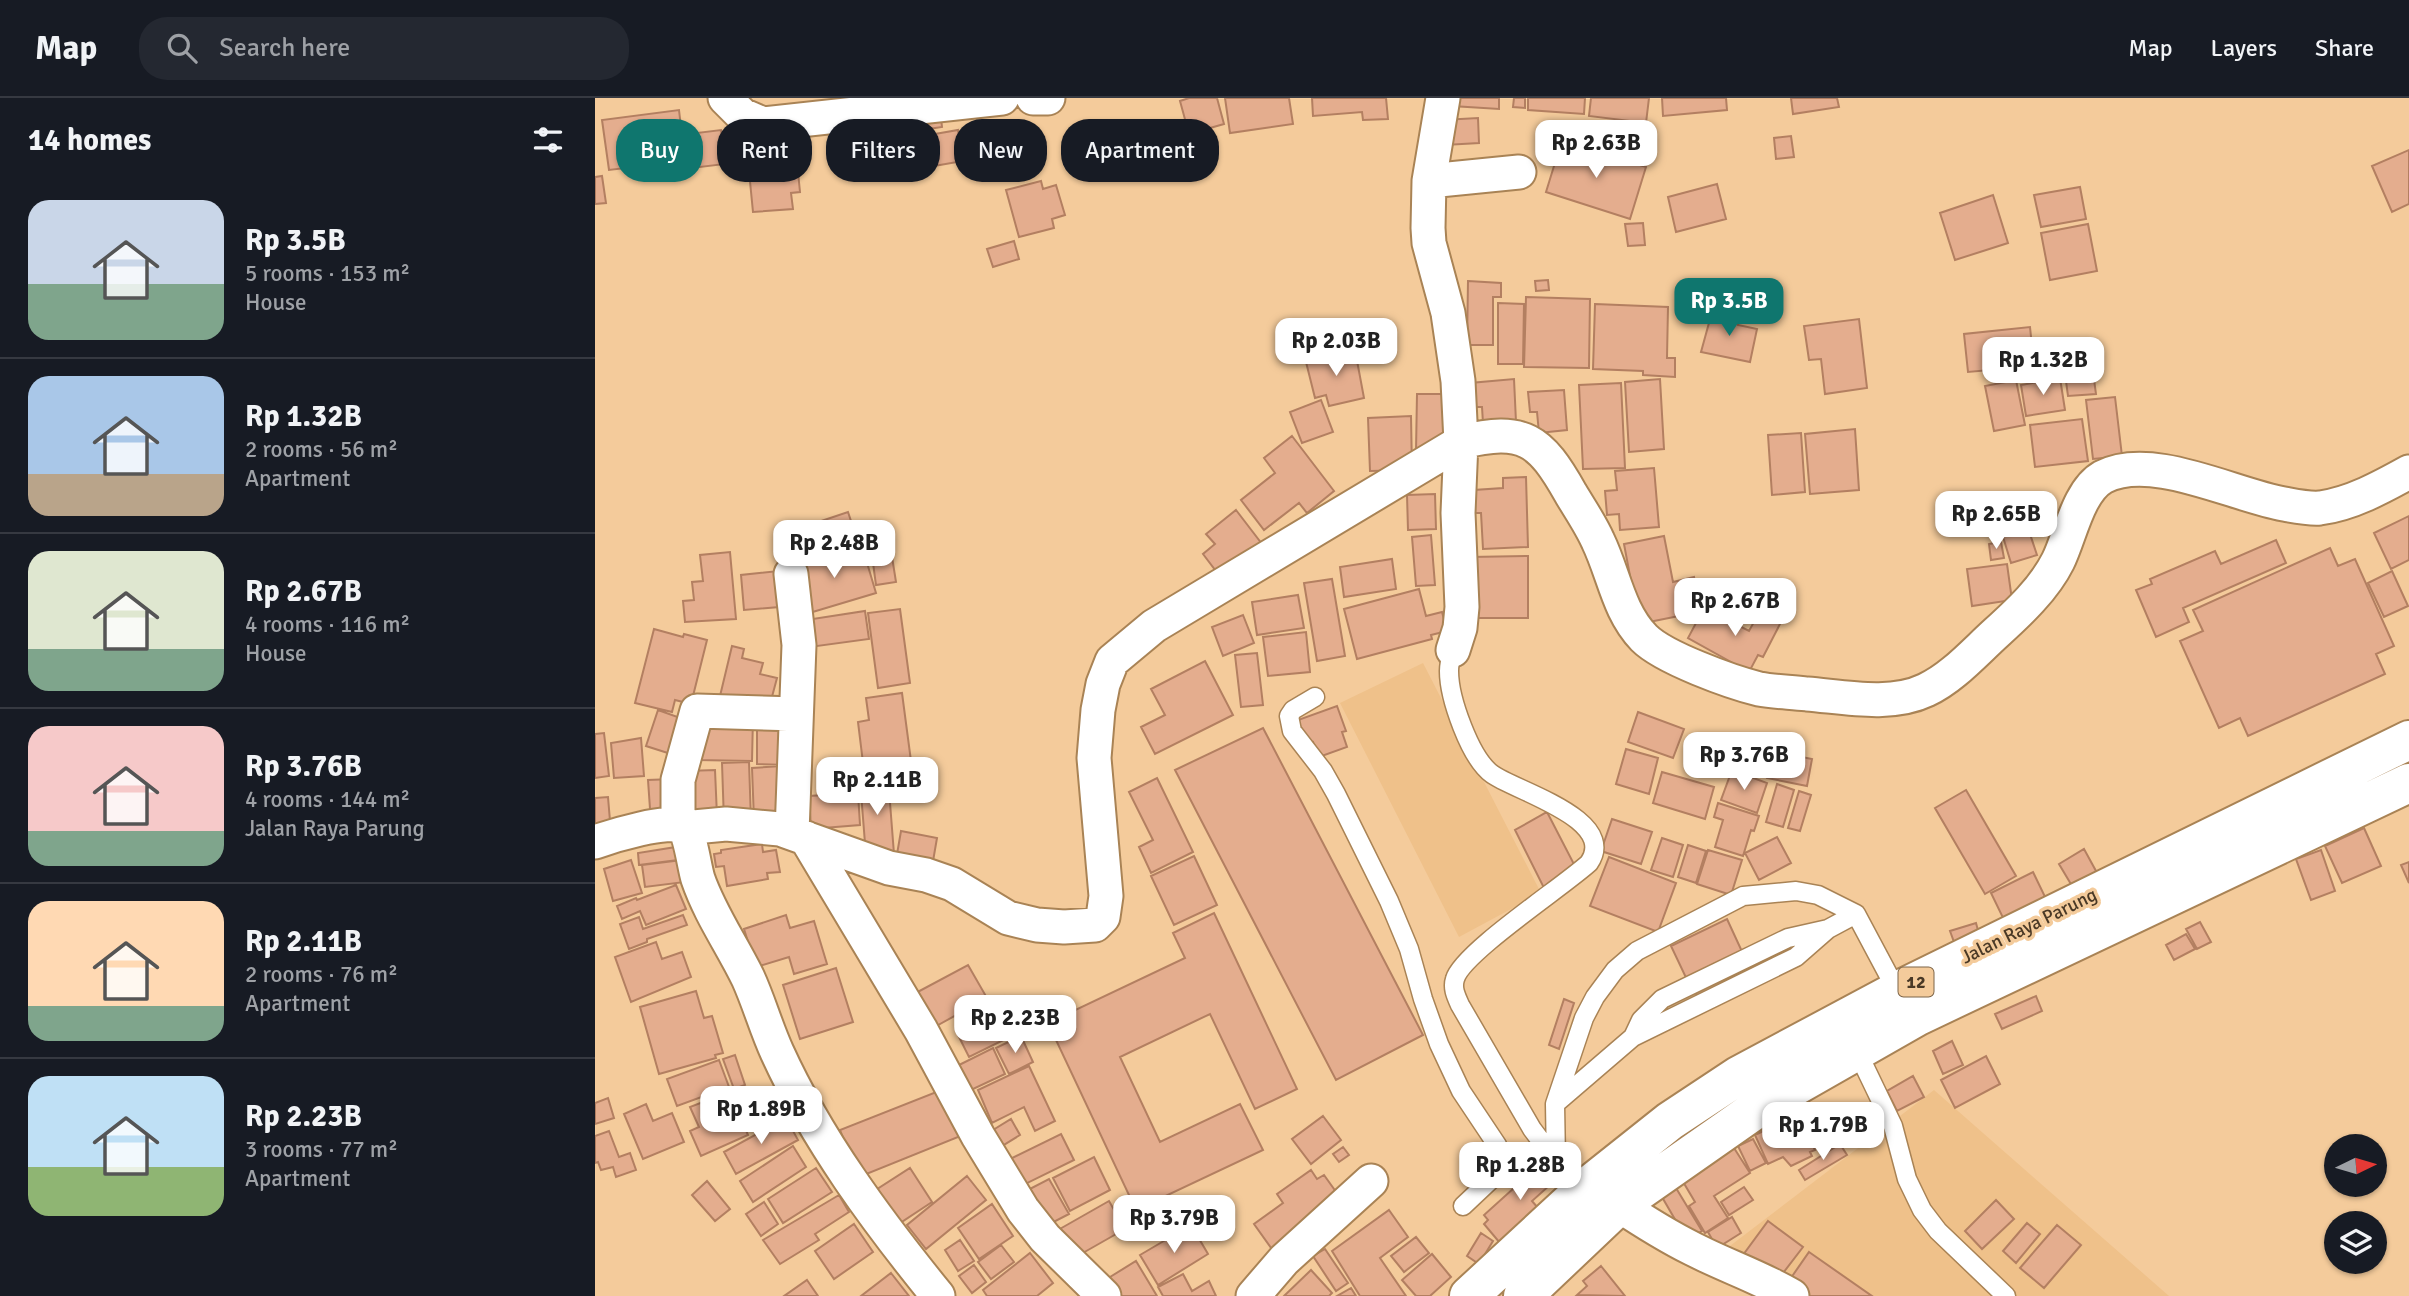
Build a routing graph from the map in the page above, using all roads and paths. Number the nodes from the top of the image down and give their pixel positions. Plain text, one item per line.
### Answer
1 (725, 98) edge
2 (1002, 98) edge
3 (1033, 98) edge
4 (1048, 98) edge
5 (1443, 98) edge
6 (1519, 172) dead end
7 (1429, 181) junction
8 (1461, 442) junction
9 (2409, 472) edge
10 (791, 574) dead end
11 (1453, 650) joint
12 (1315, 697) dead end
13 (796, 714) junction
14 (2409, 740) edge
15 (2409, 783) edge
16 (680, 827) junction
17 (799, 835) junction
18 (595, 842) edge
19 (1856, 914) junction
20 (1908, 1003) junction
21 (1857, 1051) junction
22 (1555, 1104) junction
23 (1556, 1161) junction
24 (1371, 1181) dead end
25 (1603, 1196) junction
26 (1464, 1206) dead end
27 (938, 1296) edge
28 (1104, 1296) edge
29 (1254, 1296) edge
30 (1469, 1296) edge
31 (1523, 1296) edge
32 (1792, 1296) edge
33 (2006, 1296) edge

1 - 2 street
3 - 4 street
5 - 7 street
6 - 7 street
7 - 8 street
8 - 9 street
8 - 11 street
8 - 17 street
10 - 13 street
11 - 23 lane
12 - 26 lane
13 - 16 street
13 - 17 street
14 - 20 highway, Jalan Raya Parung / 12
15 - 20 highway, Jalan Raya Parung / 12
16 - 17 street
16 - 18 street
16 - 27 street
17 - 28 street
19 - 20 lane
19 - 22 lane
19 - 22 lane
20 - 21 highway, Jalan Raya Parung / 12
20 - 25 highway, Jalan Raya Parung / 12
21 - 25 highway, Jalan Raya Parung / 12
21 - 33 lane
22 - 23 lane
23 - 25 lane
24 - 29 street
25 - 30 highway, Jalan Raya Parung / 12
25 - 31 highway, Jalan Raya Parung / 12
25 - 32 street

